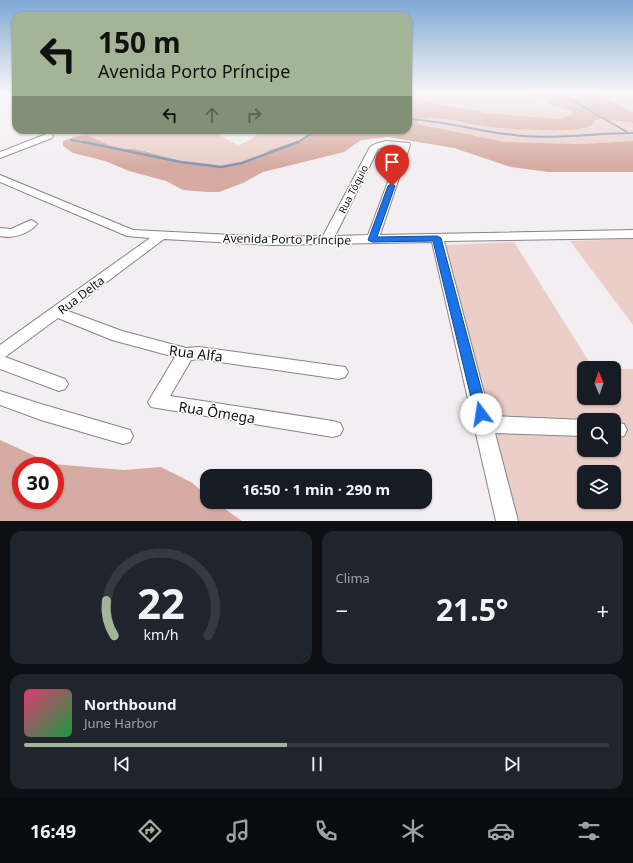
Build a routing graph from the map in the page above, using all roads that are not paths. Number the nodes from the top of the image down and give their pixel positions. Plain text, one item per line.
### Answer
1 (48, 136) dead end
2 (0, 155) edge
3 (0, 178) edge
4 (31, 224) dead end
5 (0, 232) edge
6 (633, 234) edge
7 (160, 236) junction
8 (437, 238) junction
9 (328, 240) junction
10 (372, 240) junction
11 (57, 312) junction
12 (0, 353) edge
13 (186, 354) junction
14 (0, 362) edge
15 (339, 372) dead end
16 (59, 384) dead end
17 (0, 398) edge
18 (484, 424) junction
19 (577, 428) edge
20 (333, 429) dead end
21 (123, 436) dead end
22 (507, 521) edge

1 - 2 street
3 - 7 street, Avenida Porto Príncipe
4 - 5 street
6 - 8 street, Avenida Porto Príncipe
7 - 9 street, Avenida Porto Príncipe
7 - 11 street, Rua Delta
8 - 10 street, Avenida Porto Príncipe
8 - 18 street
9 - 10 street, Avenida Porto Príncipe
9 - 10 street, Rua Tóquio
11 - 12 street, Rua Delta
11 - 13 street, Rua Alfa
13 - 15 street, Rua Alfa
13 - 20 street, Rua Ômega
14 - 16 street
17 - 21 street
18 - 19 street
18 - 22 street

